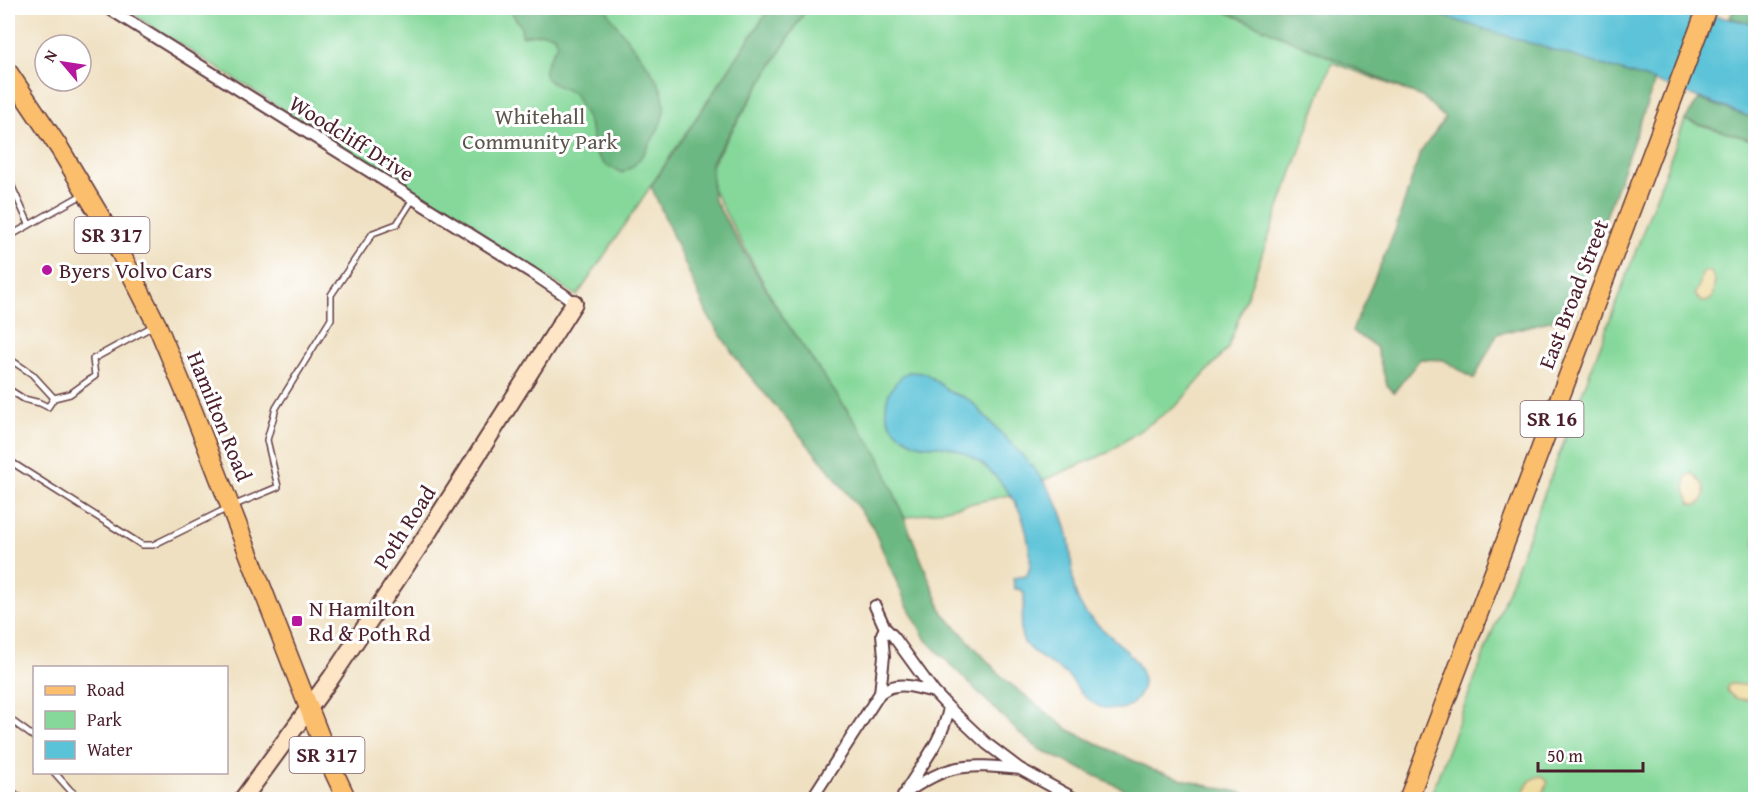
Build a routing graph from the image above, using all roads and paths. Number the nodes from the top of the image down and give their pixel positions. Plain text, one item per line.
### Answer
1 (108, 8) edge
2 (1707, 8) edge
3 (8, 72) edge
4 (8, 178) edge
5 (86, 192) junction
6 (413, 199) junction
7 (29, 224) junction
8 (8, 237) edge
9 (574, 303) joint
10 (157, 325) junction
11 (8, 358) edge
12 (8, 389) edge
13 (54, 398) junction
14 (8, 460) edge
15 (230, 507) junction
16 (875, 606) dead end
17 (885, 628) junction
18 (934, 692) junction
19 (880, 693) junction
20 (949, 708) junction
21 (309, 709) junction
22 (8, 718) edge
23 (33, 736) edge
24 (1020, 769) junction
25 (56, 774) edge
26 (8, 789) edge
27 (902, 797) edge
28 (24, 800) edge
29 (82, 800) edge
30 (242, 800) edge
31 (348, 800) edge
32 (811, 800) edge
33 (1077, 800) edge
34 (1408, 800) edge

1 - 6 street, Woodcliff Drive
2 - 34 main road, East Broad Street / SR 16
3 - 5 main road, Hamilton Road / SR 317
4 - 7 lane
5 - 7 lane
5 - 10 main road, Hamilton Road / SR 317
6 - 9 street, Woodcliff Drive
6 - 15 lane
7 - 8 lane
9 - 21 street, Poth Road
10 - 13 lane
10 - 15 main road, Hamilton Road / SR 317
11 - 13 lane
12 - 13 lane
14 - 15 lane
15 - 21 main road, Hamilton Road / SR 317
16 - 17 street
17 - 18 street
17 - 19 street
18 - 19 street
18 - 20 street
19 - 32 street
20 - 24 street
20 - 27 street
21 - 30 street, Poth Road
21 - 31 main road, Hamilton Road / SR 317
22 - 23 lane
24 - 27 street
24 - 33 street
25 - 29 lane
26 - 28 lane

